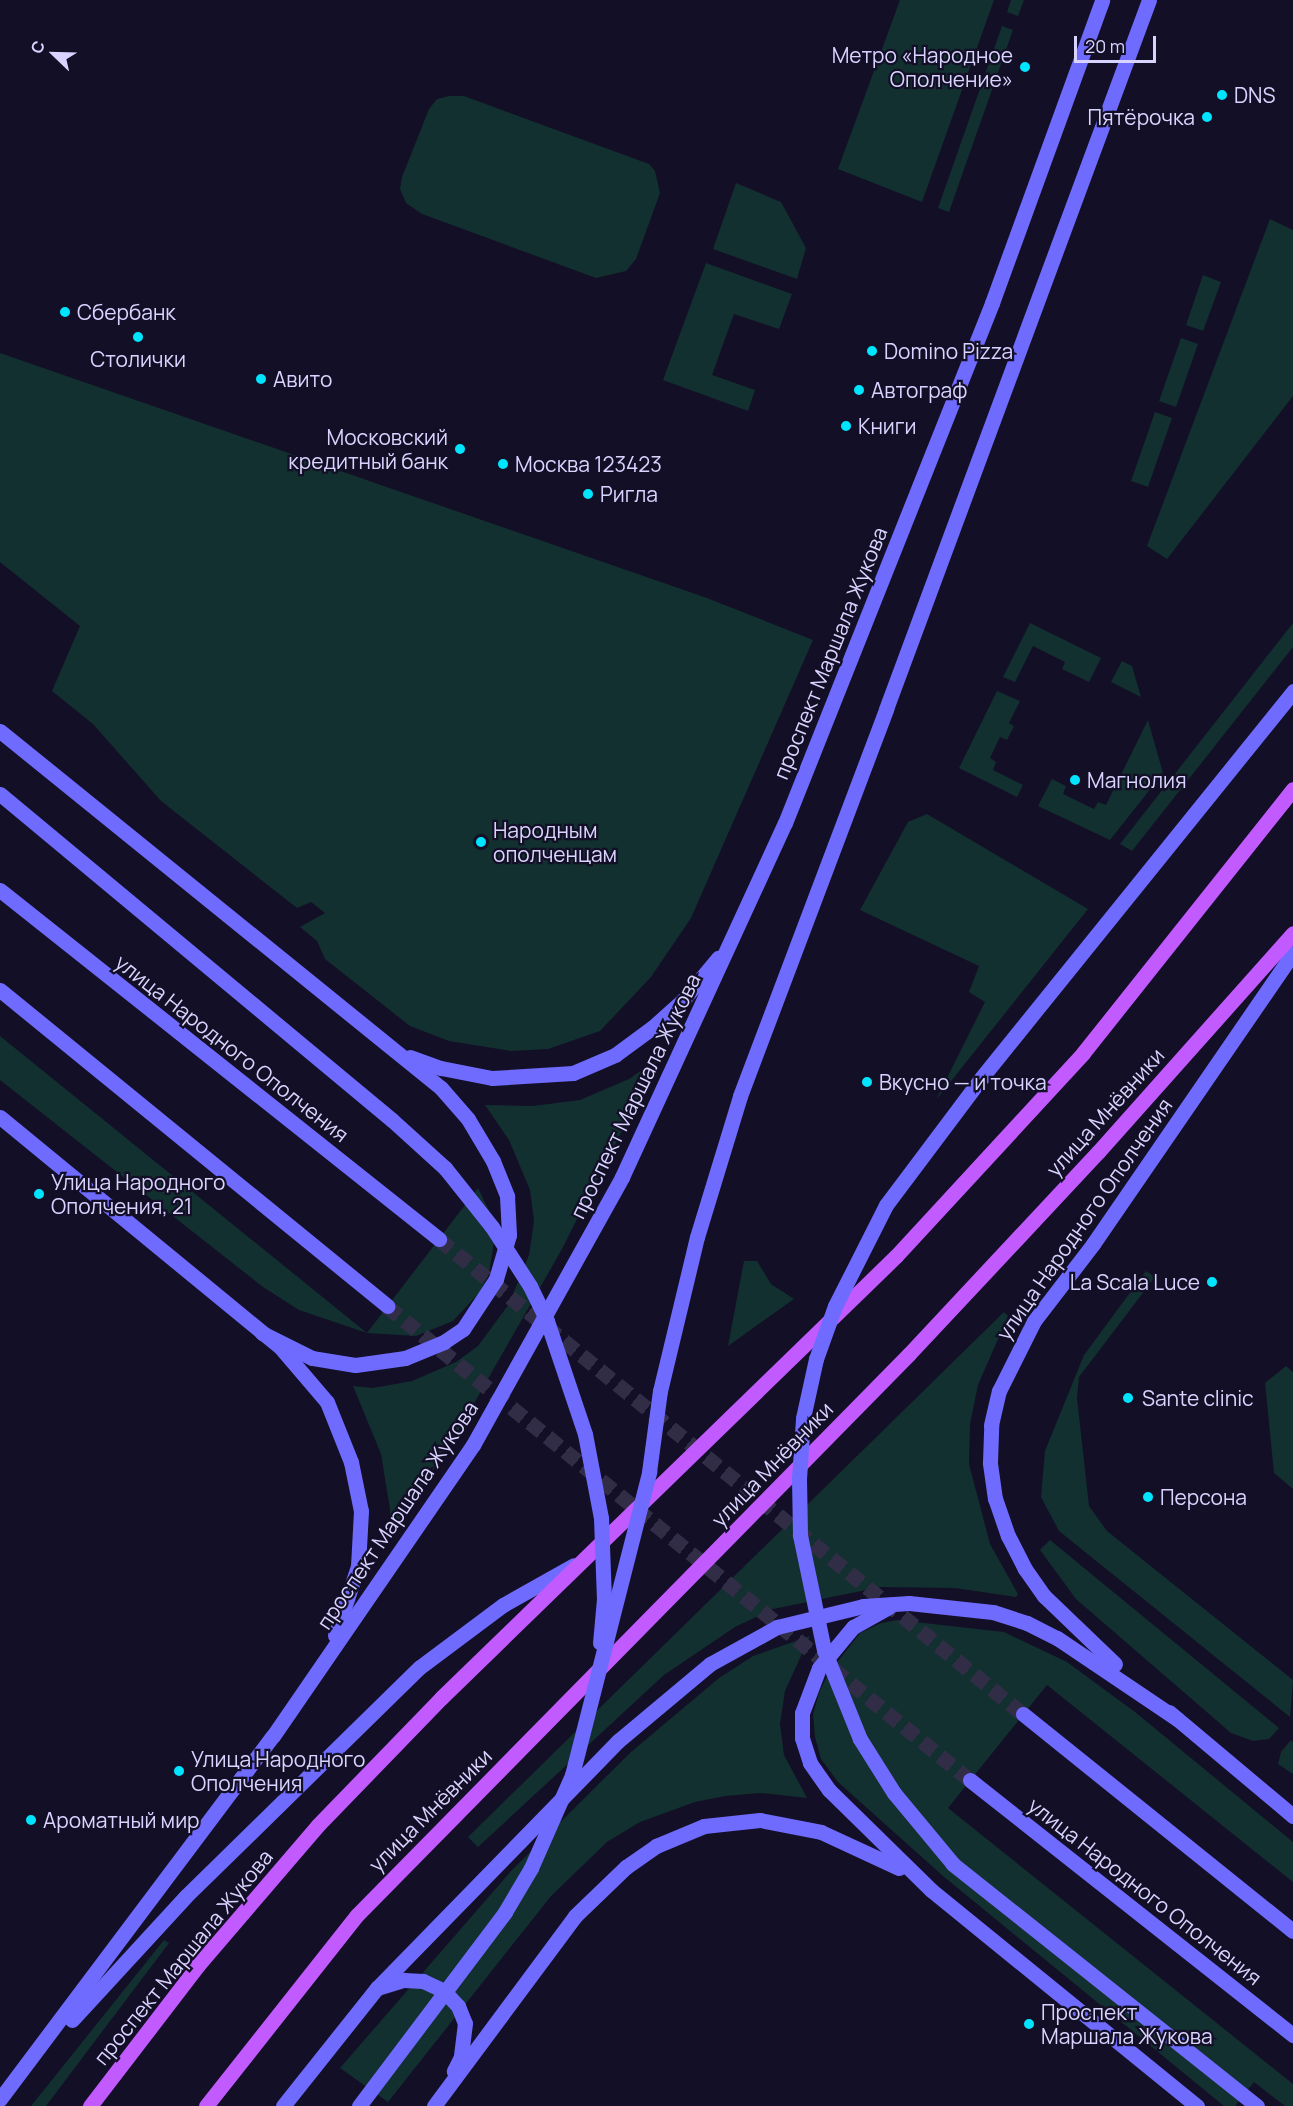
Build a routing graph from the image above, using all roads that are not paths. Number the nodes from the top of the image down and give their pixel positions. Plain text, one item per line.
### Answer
1 (1102, 0) edge
2 (1149, 0) edge
3 (1293, 691) edge
4 (0, 731) edge
5 (1293, 789) edge
6 (0, 794) edge
7 (0, 890) edge
8 (752, 902) junction
9 (1293, 933) edge
10 (1293, 953) edge
11 (0, 990) edge
12 (396, 1051) junction
13 (0, 1117) edge
14 (439, 1239) tunnel mouth
15 (387, 1306) tunnel mouth
16 (262, 1333) junction
17 (590, 1556) junction
18 (909, 1603) junction
19 (597, 1688) junction
20 (300, 1698) junction
21 (1023, 1714) tunnel mouth
22 (1177, 1719) junction
23 (970, 1780) tunnel mouth
24 (1293, 1816) edge
25 (931, 1890) junction
26 (1293, 1931) edge
27 (376, 1988) junction
28 (1293, 2035) edge
29 (10, 2087) junction
30 (0, 2099) edge
31 (437, 2103) edge
32 (90, 2106) edge
33 (206, 2106) edge
34 (283, 2106) edge
35 (359, 2106) edge
36 (1197, 2106) edge
37 (1257, 2106) edge

1 - 8 main road, проспект Маршала Жукова
2 - 19 main road, bridge
3 - 37 main road, bridge
4 - 12 main road
5 - 17 main road
6 - 19 main road, bridge
7 - 14 main road, улица Народного Ополчения
8 - 12 main road
8 - 20 main road, проспект Маршала Жукова
9 - 33 main road, улица Мнёвники
10 - 22 main road, улица Народного Ополчения
11 - 15 main road
12 - 16 main road
13 - 16 main road
16 - 20 main road
17 - 29 main road
17 - 32 main road, проспект Маршала Жукова
18 - 22 main road
18 - 25 main road
18 - 27 main road
19 - 35 main road, bridge
20 - 29 main road, проспект Маршала Жукова
21 - 26 main road
22 - 24 main road
23 - 28 main road, улица Народного Ополчения
25 - 31 main road
25 - 36 main road
27 - 31 main road
27 - 34 main road
29 - 30 main road, проспект Маршала Жукова

